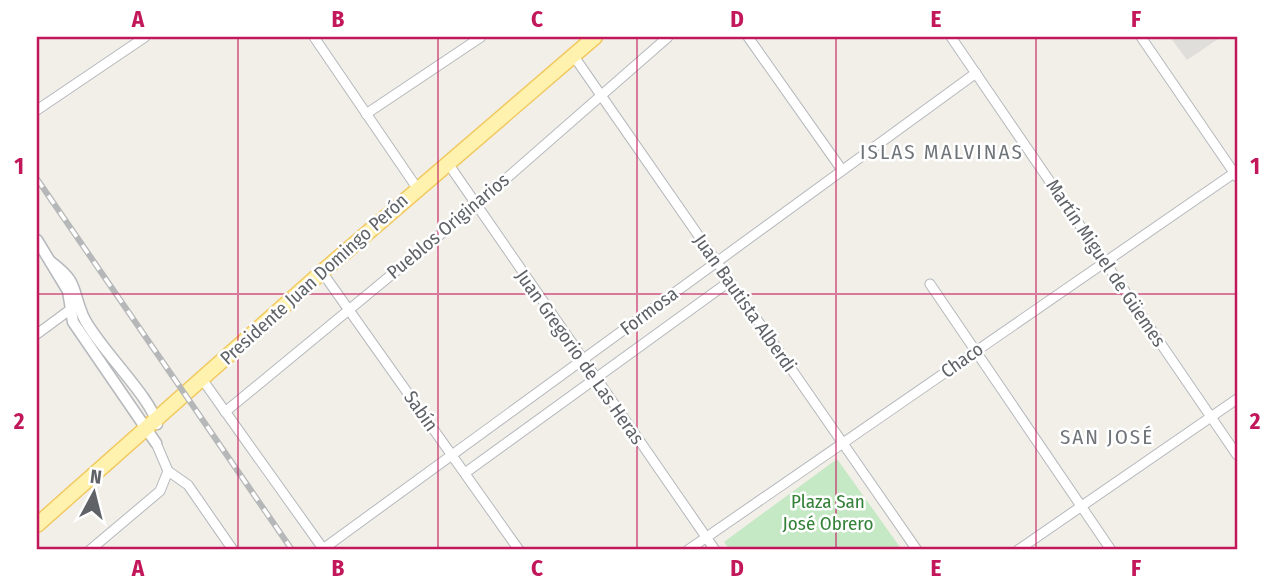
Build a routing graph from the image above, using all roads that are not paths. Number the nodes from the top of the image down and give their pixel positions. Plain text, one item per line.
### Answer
1 (314, 37) edge
2 (481, 37) edge
3 (594, 37) edge
4 (668, 37) edge
5 (748, 37) edge
6 (951, 37) edge
7 (1141, 37) edge
8 (142, 38) edge
9 (573, 55) junction
10 (976, 73) junction
11 (602, 96) junction
12 (37, 110) edge
13 (366, 114) junction
14 (447, 162) junction
15 (842, 170) junction
16 (1236, 174) edge
17 (417, 188) junction
18 (476, 205) junction
19 (37, 240) edge
20 (716, 261) junction
21 (1106, 263) junction
22 (322, 272) junction
23 (730, 281) junction
24 (930, 284) dead end
25 (75, 307) junction
26 (348, 309) junction
27 (37, 334) edge
28 (976, 350) junction
29 (583, 361) junction
30 (202, 379) junction
31 (595, 379) junction
32 (1237, 400) edge
33 (225, 412) junction
34 (1211, 417) junction
35 (152, 424) junction
36 (156, 443) joint
37 (843, 443) junction
38 (1237, 455) edge
39 (453, 456) junction
40 (168, 471) junction
41 (465, 473) junction
42 (1083, 508) junction
43 (37, 525) edge
44 (706, 537) junction
45 (90, 550) edge
46 (233, 550) edge
47 (324, 550) edge
48 (519, 550) edge
49 (688, 550) edge
50 (715, 550) edge
51 (917, 550) edge
52 (1018, 550) edge
53 (1111, 550) edge

1 - 13 street
2 - 13 street
3 - 9 main road, Presidente Juan Domingo Perón
4 - 11 street, Pueblos Originarios
5 - 15 street
6 - 10 street, Martín Miguel de Güemes
7 - 16 street
8 - 12 street
9 - 11 street, Juan Bautista Alberdi
9 - 14 main road, Presidente Juan Domingo Perón
10 - 15 street, Formosa
10 - 21 street, Martín Miguel de Güemes
11 - 18 street, Pueblos Originarios
11 - 20 street, Juan Bautista Alberdi
13 - 17 street
14 - 17 main road, Presidente Juan Domingo Perón
14 - 18 street, Juan Gregorio de Las Heras
15 - 20 street, Formosa
16 - 21 street, Chaco
17 - 22 main road, Presidente Juan Domingo Perón
18 - 26 street, Pueblos Originarios
18 - 29 street, Juan Gregorio de Las Heras
19 - 25 street
20 - 23 street, Juan Bautista Alberdi
20 - 29 street, Formosa
21 - 28 street, Chaco
21 - 34 street, Martín Miguel de Güemes
22 - 26 street, Sabín
22 - 30 main road, Presidente Juan Domingo Perón
23 - 31 street, Formosa
23 - 37 street, Juan Bautista Alberdi
24 - 28 street
25 - 27 street
25 - 35 street
26 - 33 street, Pueblos Originarios
26 - 39 street, Sabín
28 - 37 street, Chaco
28 - 42 street
29 - 31 street, Juan Gregorio de Las Heras
29 - 39 street, Formosa
30 - 33 street
30 - 35 main road, Presidente Juan Domingo Perón
31 - 41 street, Formosa
31 - 44 street, Juan Gregorio de Las Heras
32 - 34 street
33 - 47 street
34 - 38 street, Martín Miguel de Güemes
34 - 42 street
35 - 36 street
35 - 43 main road, Presidente Juan Domingo Perón
36 - 40 street
37 - 44 street, Chaco
37 - 51 street, Juan Bautista Alberdi
39 - 41 street, Sabín
39 - 47 street, Formosa
40 - 45 street
40 - 46 street
41 - 48 street, Sabín
42 - 52 street
42 - 53 street
44 - 49 street, Chaco
44 - 50 street, Juan Gregorio de Las Heras

